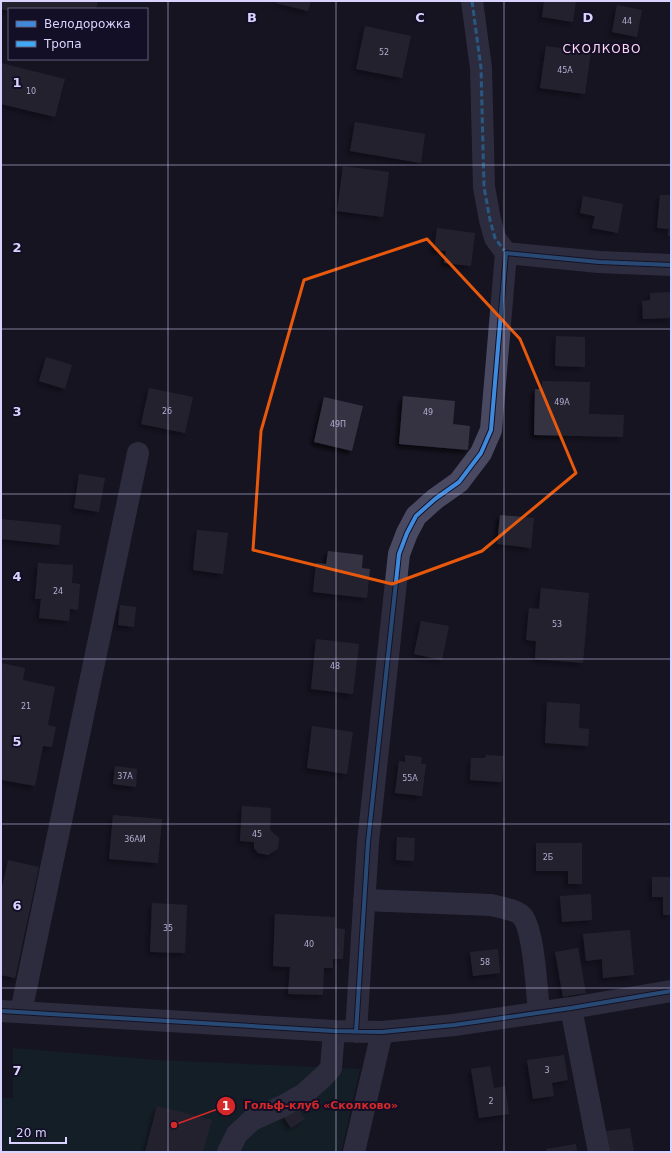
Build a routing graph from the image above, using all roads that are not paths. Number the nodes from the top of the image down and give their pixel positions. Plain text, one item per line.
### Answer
1 (472, 1) edge
2 (506, 253) junction
3 (671, 264) edge
4 (138, 453) dead end
5 (364, 900) junction
6 (671, 991) edge
7 (571, 1008) junction
8 (11, 1011) edge
9 (540, 1012) junction
10 (334, 1031) junction
11 (356, 1032) junction
12 (382, 1032) junction
13 (228, 1152) edge
14 (354, 1152) edge
15 (599, 1152) edge

1 - 2 street
2 - 3 street
2 - 5 street
4 - 8 street
5 - 9 street
5 - 11 street
6 - 7 street
7 - 9 street
7 - 15 street
8 - 10 street
9 - 12 street
10 - 11 street
10 - 13 street
11 - 12 street
12 - 14 street

